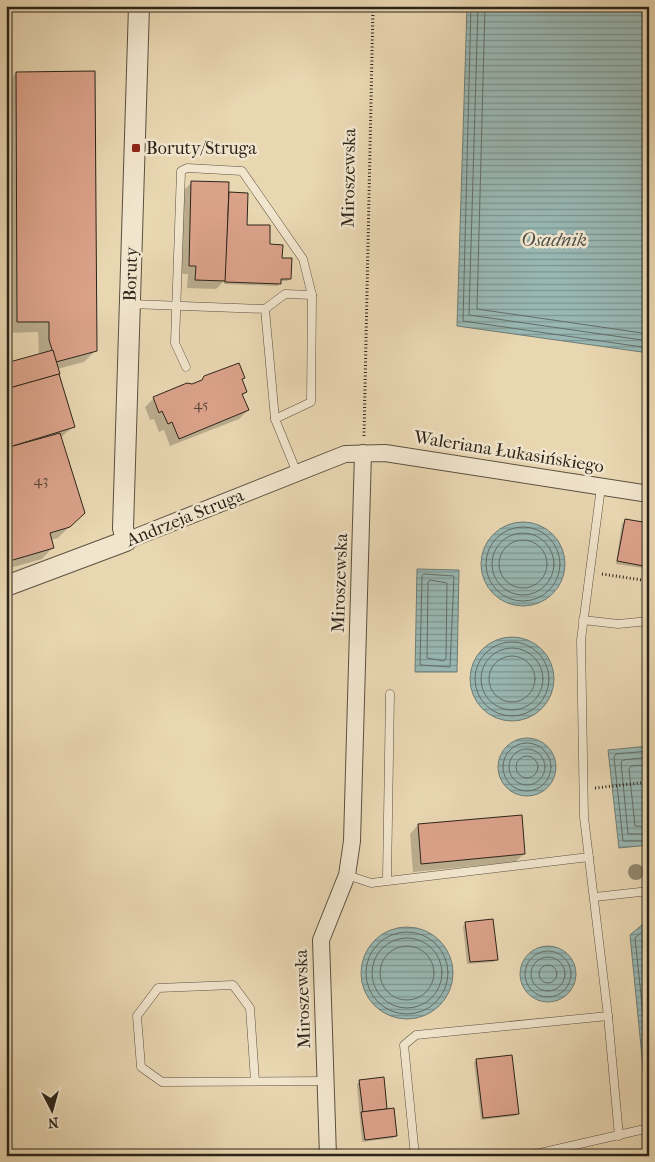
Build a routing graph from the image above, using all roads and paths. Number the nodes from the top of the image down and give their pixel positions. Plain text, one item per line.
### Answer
1 (139, 6) edge
2 (372, 6) edge
3 (312, 295) junction
4 (129, 304) junction
5 (176, 304) junction
6 (265, 309) junction
7 (186, 368) dead end
8 (275, 419) junction
9 (363, 453) junction
10 (297, 473) junction
11 (601, 487) junction
12 (649, 494) edge
13 (126, 541) junction
14 (590, 572) junction
15 (649, 581) edge
16 (6, 586) edge
17 (583, 620) junction
18 (649, 621) edge
19 (390, 694) dead end
20 (649, 782) edge
21 (583, 790) junction
22 (589, 856) junction
23 (347, 875) junction
24 (387, 879) junction
25 (649, 891) edge
26 (595, 897) junction
27 (608, 1016) junction
28 (255, 1081) junction
29 (327, 1082) junction
30 (649, 1128) edge
31 (618, 1136) junction
32 (328, 1156) edge
33 (415, 1156) edge
34 (527, 1156) edge

1 - 4 street, Boruty
2 - 9 path, Miroszewska
3 - 5 lane
3 - 6 lane
3 - 8 lane
4 - 5 lane
4 - 13 street, Boruty
5 - 6 lane
5 - 7 lane
6 - 8 lane
8 - 10 lane
9 - 10 street, Andrzeja Struga
9 - 11 street, Waleriana Łukasińskiego
9 - 23 street, Miroszewska
10 - 13 street, Andrzeja Struga
11 - 12 street, Waleriana Łukasińskiego
11 - 14 lane
13 - 16 street, Andrzeja Struga
14 - 15 path
14 - 17 lane
17 - 18 lane
17 - 21 lane
19 - 24 lane
20 - 21 path
21 - 22 lane
22 - 24 lane
22 - 26 lane
23 - 24 lane
23 - 29 street, Miroszewska
25 - 26 lane
26 - 27 lane
27 - 31 lane
27 - 33 lane
28 - 28 lane
28 - 29 lane
29 - 32 street, Miroszewska
30 - 31 lane
31 - 34 lane

